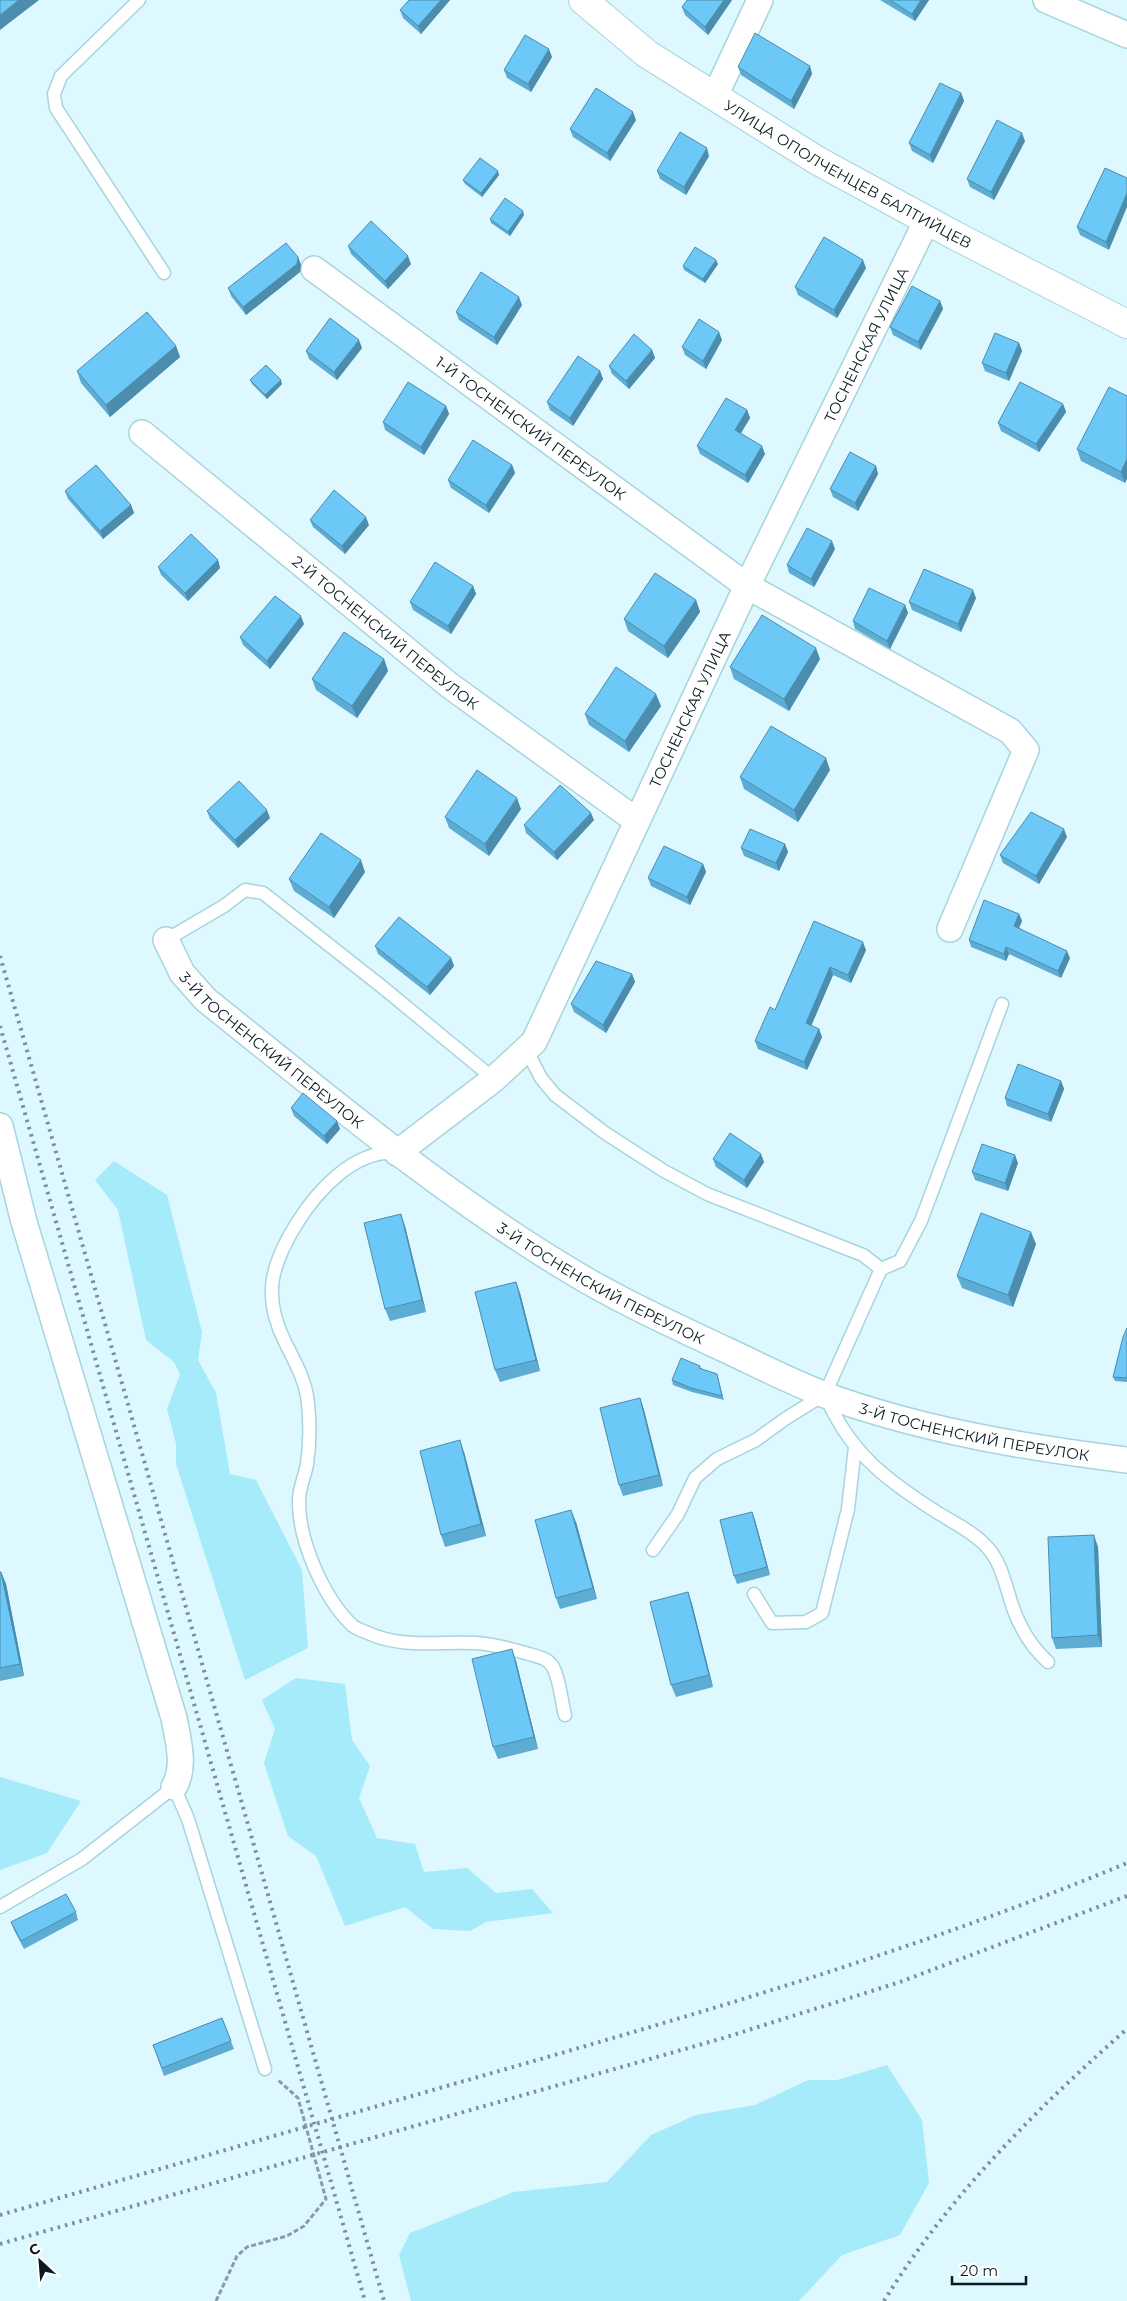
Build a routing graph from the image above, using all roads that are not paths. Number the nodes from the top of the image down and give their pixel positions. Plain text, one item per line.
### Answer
1 (139, 0) edge
2 (583, 0) edge
3 (760, 0) edge
4 (1046, 0) edge
5 (1127, 35) edge
6 (715, 96) junction
7 (927, 220) junction
8 (314, 269) dead end
9 (164, 273) dead end
10 (1127, 324) edge
11 (142, 434) dead end
12 (747, 586) junction
13 (637, 820) junction
14 (950, 929) dead end
15 (166, 940) joint
16 (1002, 1004) dead end
17 (526, 1050) junction
18 (494, 1079) junction
19 (0, 1126) edge
20 (398, 1153) junction
21 (881, 1269) junction
22 (825, 1394) junction
23 (855, 1448) junction
24 (1127, 1460) edge
25 (653, 1550) dead end
26 (754, 1594) dead end
27 (1048, 1662) dead end
28 (565, 1715) dead end
29 (174, 1787) junction
30 (0, 1907) edge
31 (265, 2069) road end

1 - 9 lane
2 - 6 main road, УЛИЦА ОПОЛЧЕНЦЕВ БАЛТИЙЦЕВ
3 - 6 street
4 - 5 street
6 - 7 main road, УЛИЦА ОПОЛЧЕНЦЕВ БАЛТИЙЦЕВ
7 - 10 main road, УЛИЦА ОПОЛЧЕНЦЕВ БАЛТИЙЦЕВ
7 - 12 street, ТОСНЕНСКАЯ УЛИЦА
8 - 12 street, 1-Й ТОСНЕНСКИЙ ПЕРЕУЛОК
11 - 13 street, 2-Й ТОСНЕНСКИЙ ПЕРЕУЛОК
12 - 13 street, ТОСНЕНСКАЯ УЛИЦА
12 - 14 street, 1-Й ТОСНЕНСКИЙ ПЕРЕУЛОК
13 - 17 street, ТОСНЕНСКАЯ УЛИЦА
15 - 18 lane
15 - 20 street, 3-Й ТОСНЕНСКИЙ ПЕРЕУЛОК
16 - 21 lane
17 - 18 street, ТОСНЕНСКАЯ УЛИЦА
17 - 21 lane
18 - 20 street, ТОСНЕНСКАЯ УЛИЦА
19 - 29 street
20 - 22 street, 3-Й ТОСНЕНСКИЙ ПЕРЕУЛОК
20 - 28 lane
21 - 22 lane
22 - 23 lane
22 - 24 street, 3-Й ТОСНЕНСКИЙ ПЕРЕУЛОК
22 - 25 lane
23 - 26 lane
23 - 27 lane
29 - 30 lane
29 - 31 lane

